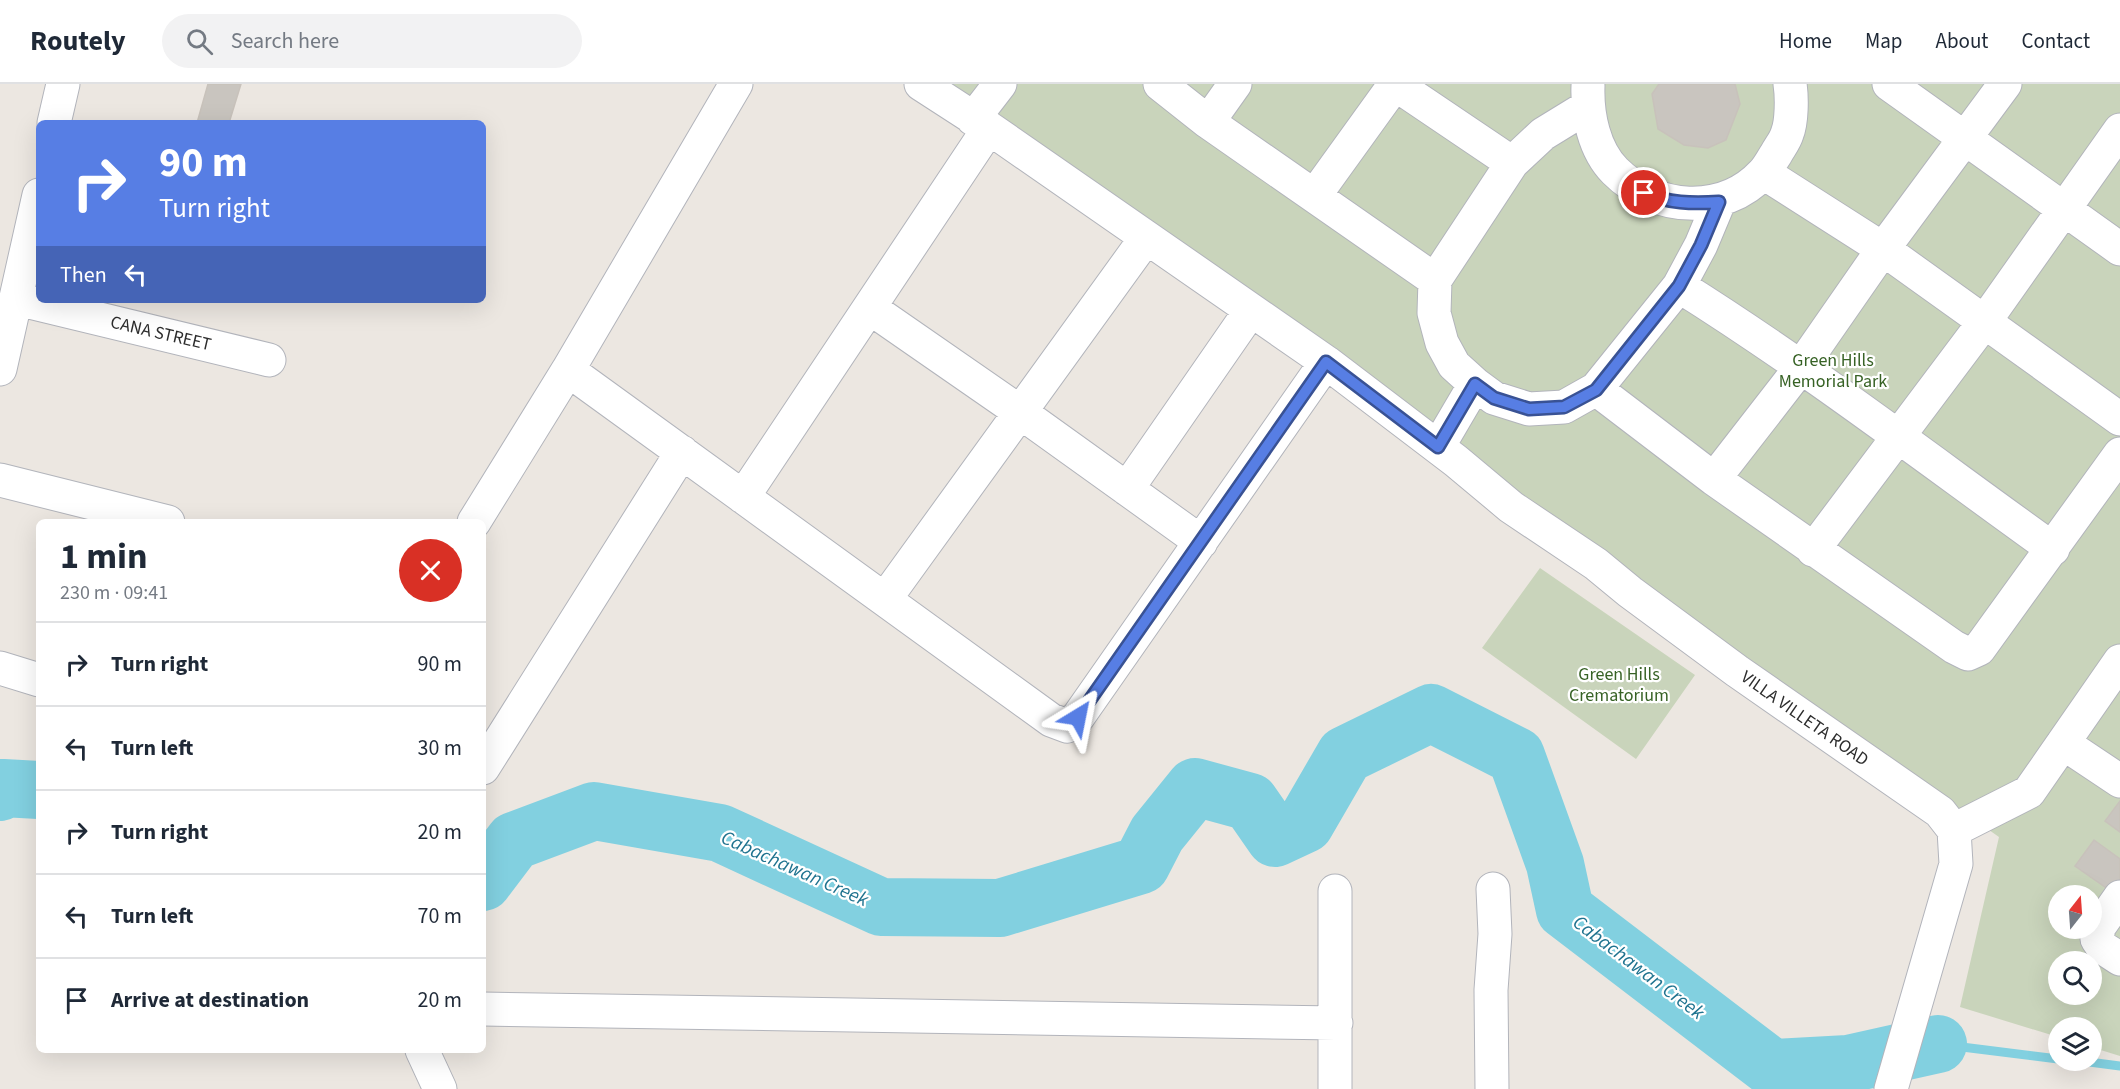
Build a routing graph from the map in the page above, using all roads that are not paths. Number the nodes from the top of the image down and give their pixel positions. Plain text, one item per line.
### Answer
1 (63, 84) edge
2 (736, 84) edge
3 (921, 84) edge
4 (1000, 84) edge
5 (1160, 84) edge
6 (1235, 84) edge
7 (1395, 84) edge
8 (1790, 84) edge
9 (1889, 84) edge
10 (2005, 84) edge
11 (1587, 95) edge
12 (64, 120) edge
13 (1208, 122) junction
14 (981, 124) junction
15 (2120, 130) edge
16 (1965, 139) junction
17 (1512, 163) junction
18 (1764, 172) junction
19 (1315, 195) junction
20 (1719, 202) junction
21 (36, 209) edge
22 (2064, 210) junction
23 (1146, 238) junction
24 (1883, 249) junction
25 (2120, 249) edge
26 (1435, 280) junction
27 (1679, 286) junction
28 (17, 299) junction
29 (870, 308) junction
30 (1251, 310) junction
31 (1985, 321) junction
32 (269, 360) dead end
33 (1326, 362) junction
34 (1801, 367) junction
35 (0, 369) edge
36 (568, 370) junction
37 (1475, 384) junction
38 (1596, 390) junction
39 (1020, 412) junction
40 (2120, 419) edge
41 (1898, 438) junction
42 (1438, 447) junction
43 (682, 452) junction
44 (2120, 454) edge
45 (1714, 479) junction
46 (0, 480) edge
47 (1127, 489) junction
48 (743, 497) junction
49 (156, 519) edge
50 (476, 519) edge
51 (1201, 542) junction
52 (2053, 549) junction
53 (1813, 550) junction
54 (885, 598) junction
55 (2120, 661) edge
56 (0, 669) edge
57 (36, 679) edge
58 (2063, 743) junction
59 (486, 763) edge
60 (2120, 780) edge
61 (1954, 830) junction
62 (1493, 889) dead end
63 (1335, 891) dead end
64 (2120, 897) edge
65 (2120, 959) edge
66 (486, 1009) edge
67 (1336, 1023) junction
68 (423, 1053) edge
69 (440, 1089) edge
70 (1335, 1089) edge
71 (1492, 1089) edge
72 (1891, 1089) edge

1 - 12 street
2 - 36 street
3 - 14 street, VILLA VILLETA ROAD
4 - 14 street
5 - 13 street
6 - 13 street
7 - 17 street
7 - 19 street
8 - 18 street
9 - 16 street
10 - 16 street
11 - 17 street
11 - 20 street
13 - 19 street
14 - 23 street, VILLA VILLETA ROAD
14 - 29 street
15 - 22 street
16 - 22 street
16 - 24 street
17 - 26 street
18 - 20 street
18 - 24 street
19 - 26 street
20 - 27 street
21 - 28 street
22 - 25 street
22 - 31 street
23 - 30 street, VILLA VILLETA ROAD
23 - 39 street
24 - 31 street
24 - 34 street
26 - 37 street
27 - 34 street
27 - 38 street
28 - 32 street, CANA STREET
28 - 35 street
29 - 39 street
29 - 48 street
30 - 33 street, VILLA VILLETA ROAD
30 - 47 street
31 - 40 street
31 - 41 street
33 - 42 street, VILLA VILLETA ROAD
33 - 51 street
34 - 41 street
34 - 45 street
36 - 43 street
36 - 50 street
37 - 38 street
37 - 42 street
38 - 45 street
39 - 47 street
39 - 54 street
41 - 52 street
41 - 53 street
42 - 61 street, VILLA VILLETA ROAD
43 - 48 street
43 - 59 street
44 - 52 street
45 - 53 street
46 - 49 street
47 - 51 street
48 - 54 street
51 - 54 street
52 - 53 street
55 - 58 street
56 - 57 street
58 - 60 street
58 - 61 street
61 - 72 street
62 - 71 street
63 - 67 street
64 - 65 street
66 - 67 street
67 - 70 street
68 - 69 street

